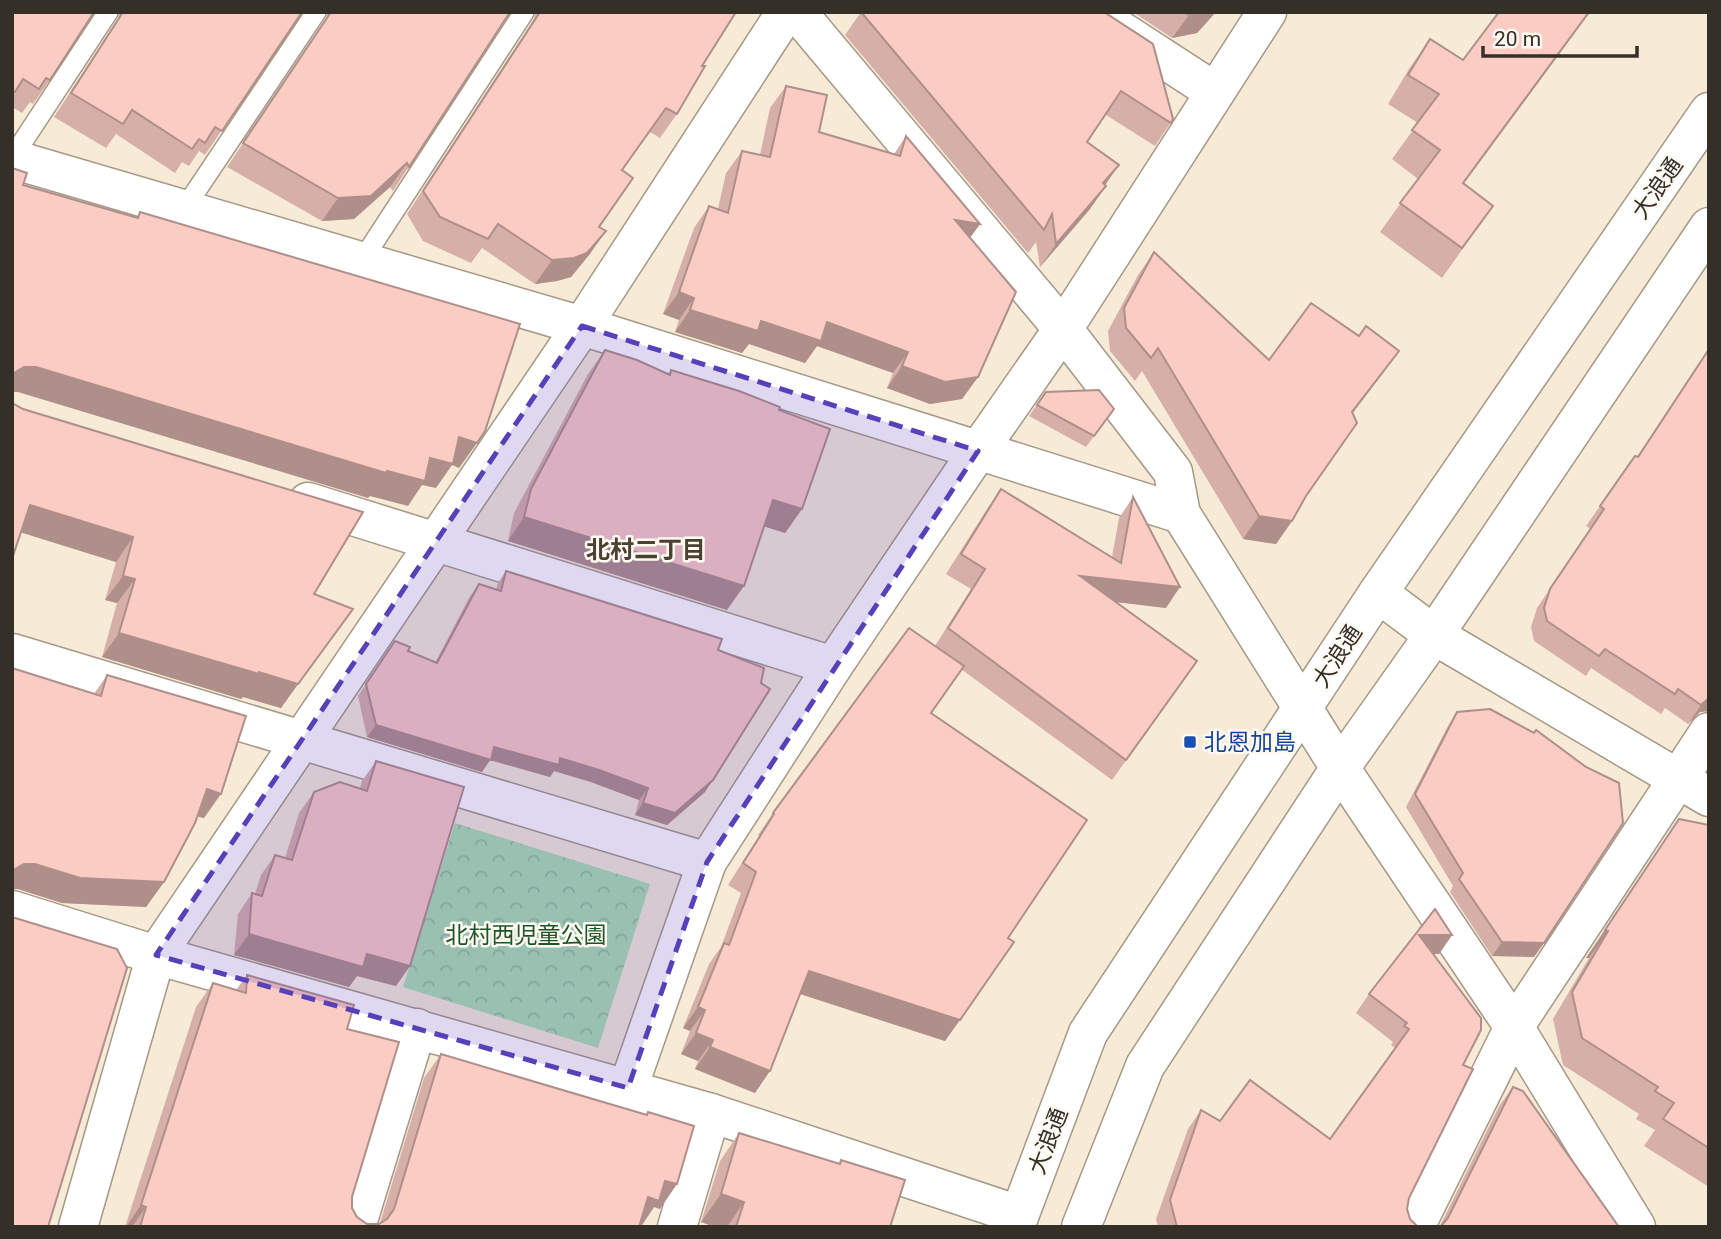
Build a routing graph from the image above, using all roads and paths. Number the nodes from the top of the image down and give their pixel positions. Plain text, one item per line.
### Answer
1 (108, 12) edge
2 (316, 12) edge
3 (524, 12) edge
4 (786, 12) edge
5 (797, 12) edge
6 (1092, 12) edge
7 (1267, 12) edge
8 (1215, 92) junction
9 (1709, 112) edge
10 (12, 159) edge
11 (184, 209) junction
12 (1709, 227) edge
13 (361, 262) junction
14 (582, 327) junction
15 (1063, 329) junction
16 (978, 451) junction
17 (277, 493) edge
18 (1181, 514) junction
19 (436, 541) junction
20 (1378, 593) junction
21 (1434, 635) junction
22 (12, 653) edge
23 (834, 666) junction
24 (1303, 709) junction
25 (1709, 732) edge
26 (302, 741) junction
27 (1340, 768) junction
28 (1693, 788) edge
29 (706, 862) junction
30 (12, 910) edge
31 (156, 955) junction
32 (1514, 1027) junction
33 (417, 1028) junction
34 (628, 1088) junction
35 (711, 1113) junction
36 (1024, 1223) edge
37 (78, 1227) edge
38 (356, 1227) edge
39 (677, 1227) edge
40 (1081, 1227) edge
41 (1415, 1227) edge
42 (1636, 1227) edge

1 - 10 lane
2 - 11 lane
3 - 13 lane
4 - 14 street
5 - 15 street
6 - 8 street
7 - 8 street
8 - 15 street
9 - 20 street, 大浪通
10 - 11 street
11 - 13 street
12 - 21 street
13 - 14 street
14 - 16 street
14 - 19 street
15 - 16 street
15 - 18 street
16 - 18 street
16 - 23 street
17 - 19 street
18 - 24 street
19 - 23 street
19 - 26 street
20 - 21 street
20 - 24 street, 大浪通
21 - 27 street
21 - 28 street
22 - 26 street
23 - 29 street
24 - 27 street
24 - 36 street, 大浪通
25 - 28 street
26 - 29 street
26 - 31 street
27 - 32 street
27 - 40 street
28 - 32 street
29 - 34 street
30 - 31 street
31 - 33 street
31 - 37 street
32 - 41 street
32 - 42 street
33 - 34 street
33 - 38 street
34 - 35 street
35 - 36 street
35 - 39 street

